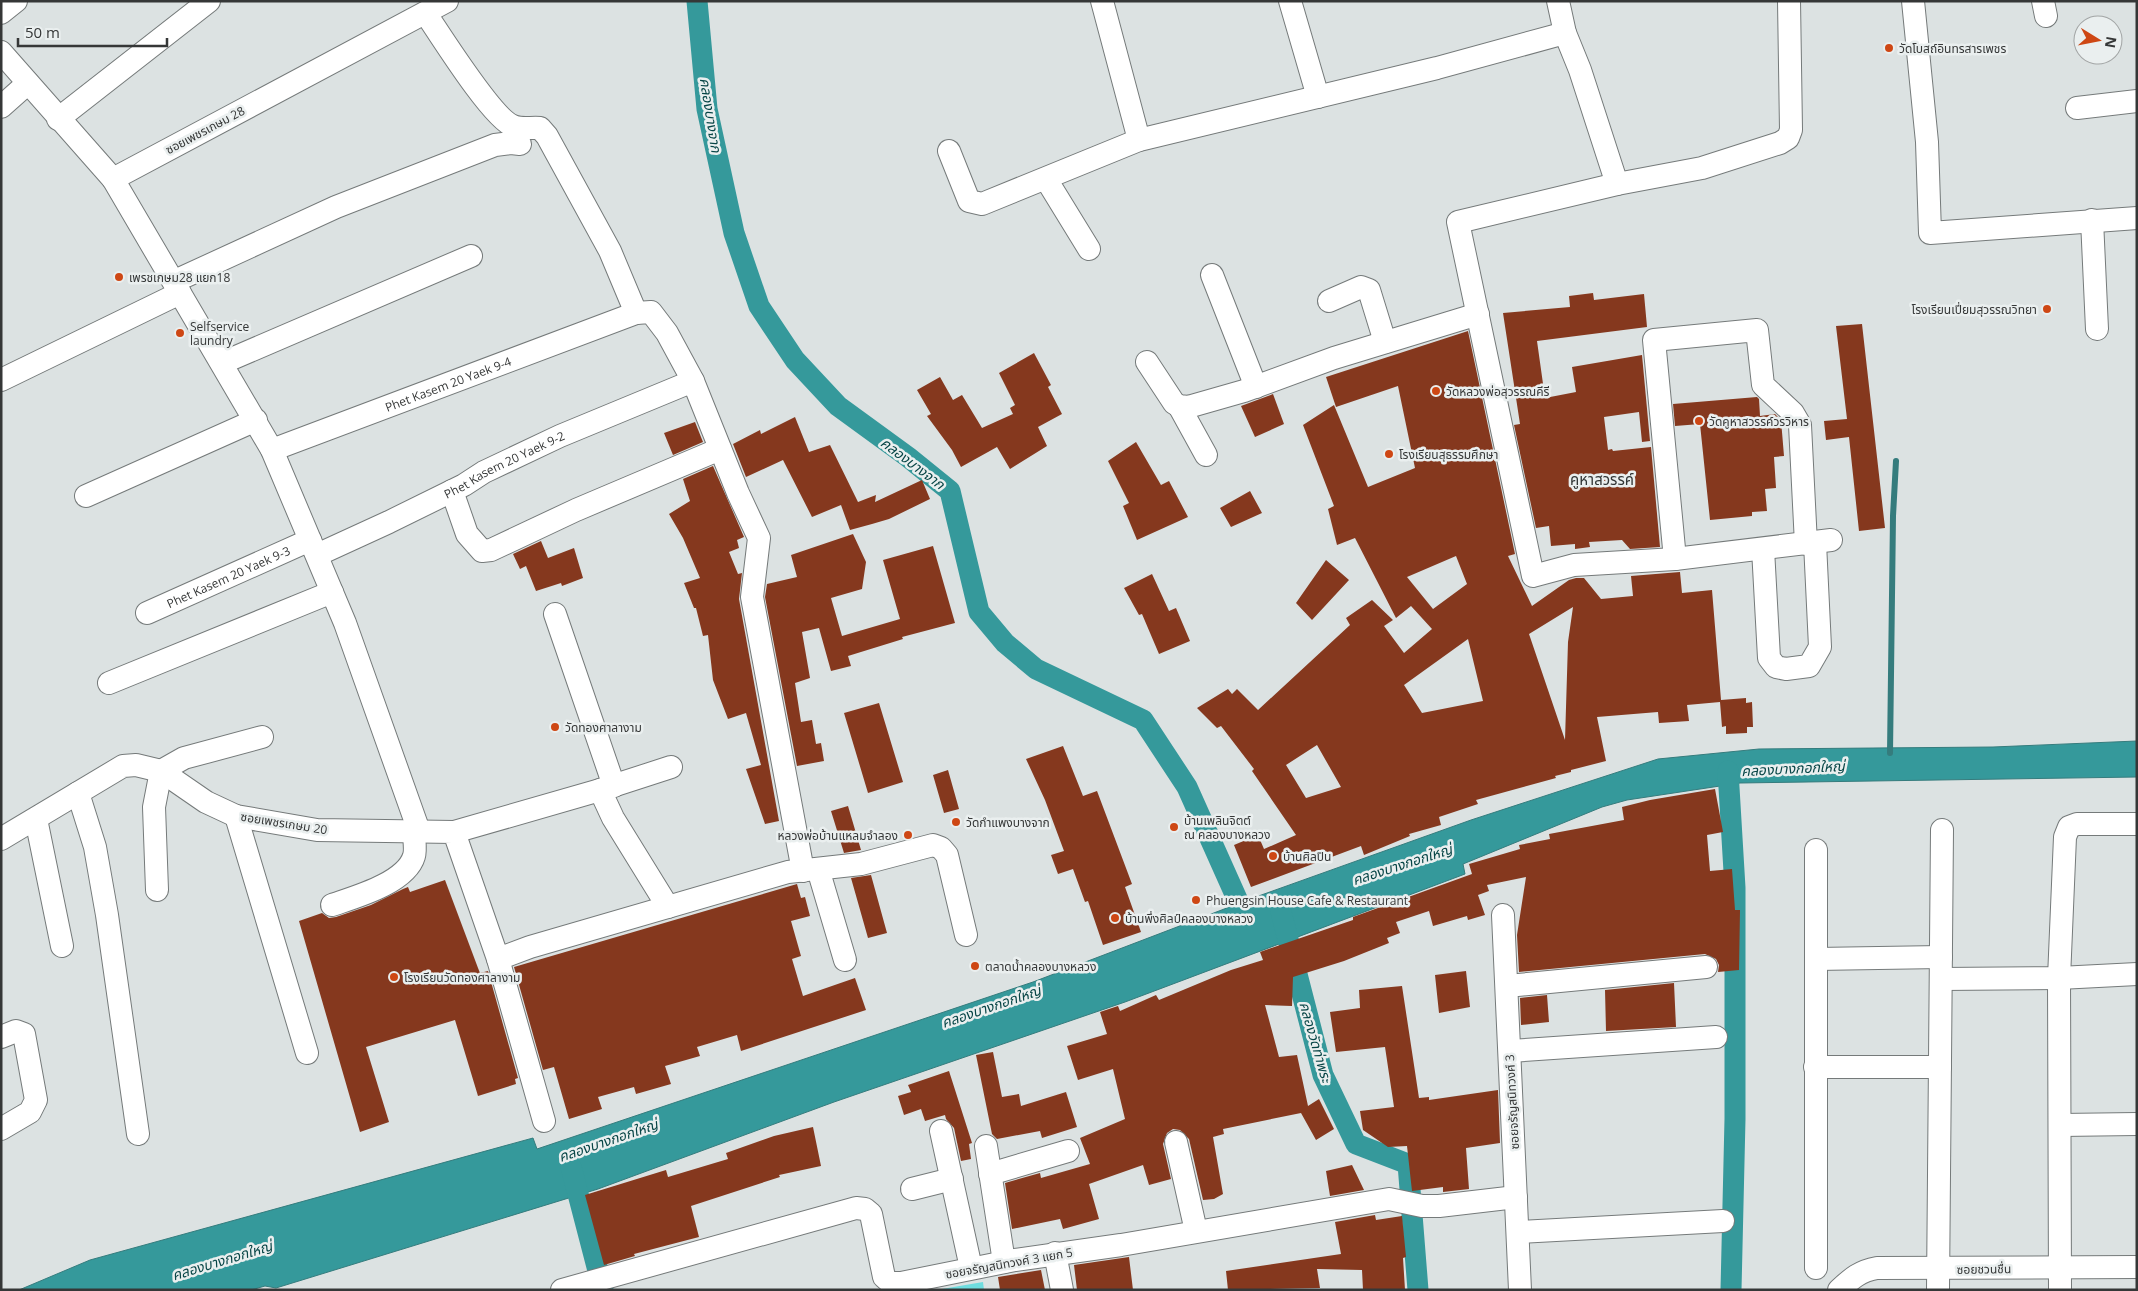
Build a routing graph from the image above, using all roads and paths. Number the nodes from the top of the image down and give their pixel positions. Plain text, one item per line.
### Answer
1 (16, 1) edge
2 (209, 1) edge
3 (1102, 1) edge
4 (1290, 1) edge
5 (1558, 1) edge
6 (1789, 1) edge
7 (1913, 1) edge
8 (432, 7) edge
9 (1, 13) edge
10 (1565, 33) junction
11 (1, 52) edge
12 (28, 83) junction
13 (1318, 97) junction
14 (2137, 101) edge
15 (1, 107) edge
16 (2077, 108) dead end
17 (58, 119) junction
18 (1139, 140) junction
19 (520, 144) dead end
20 (949, 151) dead end
21 (113, 179) junction
22 (1046, 179) junction
23 (1617, 184) junction
24 (2137, 218) edge
25 (2092, 220) junction
26 (1089, 249) dead end
27 (471, 256) dead end
28 (1212, 275) dead end
29 (177, 287) junction
30 (1329, 301) dead end
31 (1478, 314) junction
32 (630, 315) junction
33 (2097, 329) dead end
34 (1385, 342) junction
35 (1147, 362) dead end
36 (222, 363) junction
37 (1, 380) edge
38 (694, 381) junction
39 (1256, 387) junction
40 (1179, 406) junction
41 (256, 420) junction
42 (720, 449) junction
43 (272, 450) junction
44 (1206, 455) dead end
45 (452, 491) junction
46 (86, 496) dead end
47 (1817, 542) junction
48 (313, 548) junction
49 (1763, 549) junction
50 (1675, 559) junction
51 (332, 592) junction
52 (147, 613) dead end
53 (555, 614) dead end
54 (109, 683) dead end
55 (262, 737) dead end
56 (671, 766) dead end
57 (161, 771) junction
58 (607, 788) junction
59 (78, 793) junction
60 (236, 816) junction
61 (36, 818) junction
62 (2137, 824) edge
63 (1942, 830) dead end
64 (416, 832) junction
65 (454, 832) junction
66 (1, 839) edge
67 (1816, 850) dead end
68 (811, 870) junction
69 (157, 890) dead end
70 (332, 905) dead end
71 (668, 907) junction
72 (1503, 915) dead end
73 (966, 934) dead end
74 (62, 946) dead end
75 (498, 959) junction
76 (1816, 959) junction
77 (845, 960) dead end
78 (1706, 967) dead end
79 (1941, 968) junction
80 (2137, 974) edge
81 (2059, 978) junction
82 (1507, 986) junction
83 (1, 1037) edge
84 (1716, 1037) dead end
85 (1510, 1051) junction
86 (307, 1053) dead end
87 (1815, 1067) junction
88 (1940, 1067) junction
89 (544, 1120) dead end
90 (2137, 1124) edge
91 (2060, 1125) junction
92 (1, 1129) edge
93 (941, 1131) dead end
94 (138, 1134) dead end
95 (1176, 1142) dead end
96 (986, 1146) dead end
97 (1068, 1151) dead end
98 (990, 1174) junction
99 (952, 1179) junction
100 (912, 1189) dead end
101 (1516, 1197) junction
102 (1723, 1220) dead end
103 (1196, 1231) junction
104 (1518, 1232) junction
105 (1055, 1253) junction
106 (1004, 1262) junction
107 (2137, 1267) edge
108 (971, 1268) junction
109 (1816, 1268) dead end
110 (2060, 1268) junction
111 (1938, 1280) edge
112 (1856, 1282) edge
113 (573, 1287) edge
114 (1062, 1290) edge
115 (1520, 1290) edge
116 (1839, 1290) edge
117 (2060, 1290) edge

1 - 9 street
2 - 17 street
3 - 18 street
4 - 13 street
5 - 10 street
6 - 23 street
7 - 25 street
8 - 21 street, ซอยเพชรเกษม 28
8 - 32 street
10 - 13 street
10 - 23 street
11 - 12 street
12 - 15 street
12 - 17 street
13 - 18 street
14 - 16 street
17 - 21 street
18 - 22 street
19 - 29 street
20 - 22 street
21 - 29 street
22 - 26 street
23 - 31 street
24 - 25 street
25 - 33 street
27 - 36 street
28 - 39 street
29 - 36 street
29 - 37 street
30 - 34 street
31 - 34 street
31 - 50 street
32 - 38 street
32 - 43 street, Phet Kasem 20 Yaek 9-4
34 - 39 street
35 - 40 street
36 - 41 street
38 - 42 street
38 - 45 street, Phet Kasem 20 Yaek 9-2
39 - 40 street
40 - 44 street
41 - 43 street
41 - 46 street
42 - 45 street
42 - 68 street
43 - 48 street
45 - 48 street, Phet Kasem 20 Yaek 9-2
47 - 49 street
47 - 49 street
47 - 50 street
48 - 51 street
48 - 52 street, Phet Kasem 20 Yaek 9-3
49 - 50 street
51 - 54 street
51 - 64 street
53 - 58 street
55 - 57 street
56 - 58 street, ซอยเพชรเกษม 20
57 - 59 street, ซอยเพชรเกษม 20
57 - 60 street, ซอยเพชรเกษม 20
57 - 69 street
58 - 65 street, ซอยเพชรเกษม 20
58 - 71 street
59 - 61 street, ซอยเพชรเกษม 20
59 - 94 street
60 - 64 street, ซอยเพชรเกษม 20
60 - 86 street
61 - 66 street, ซอยเพชรเกษม 20
61 - 74 street
62 - 81 street
63 - 79 street
64 - 65 street, ซอยเพชรเกษม 20
64 - 70 street
65 - 75 street
67 - 76 street
68 - 71 street
68 - 73 street
68 - 77 street
71 - 75 street
72 - 82 street, ซอยจรัญสนิทวงศ์ 3
75 - 89 street
76 - 79 street
76 - 87 street
78 - 82 street
79 - 81 street
79 - 88 street
80 - 81 street
81 - 91 street
82 - 85 street, ซอยจรัญสนิทวงศ์ 3
83 - 92 street
84 - 85 street
85 - 101 street, ซอยจรัญสนิทวงศ์ 3
87 - 88 street
87 - 109 street
88 - 111 street
90 - 91 street
91 - 110 street
93 - 99 street
95 - 103 street
96 - 98 street
97 - 98 street
98 - 106 street
99 - 100 street
99 - 108 street
101 - 103 street, ซอยจรัญสนิทวงศ์ 3 แยก 5
101 - 104 street, ซอยจรัญสนิทวงศ์ 3
102 - 104 street
103 - 105 street, ซอยจรัญสนิทวงศ์ 3 แยก 5
104 - 115 street, ซอยจรัญสนิทวงศ์ 3
105 - 106 street, ซอยจรัญสนิทวงศ์ 3 แยก 5
105 - 114 street
106 - 108 street, ซอยจรัญสนิทวงศ์ 3 แยก 5
107 - 110 street, ซอยชวนชื่น
108 - 113 street, ซอยจรัญสนิทวงศ์ 3 แยก 5
110 - 111 street, ซอยชวนชื่น
110 - 117 street
111 - 112 street, ซอยชวนชื่น
112 - 116 street, ซอยชวนชื่น

